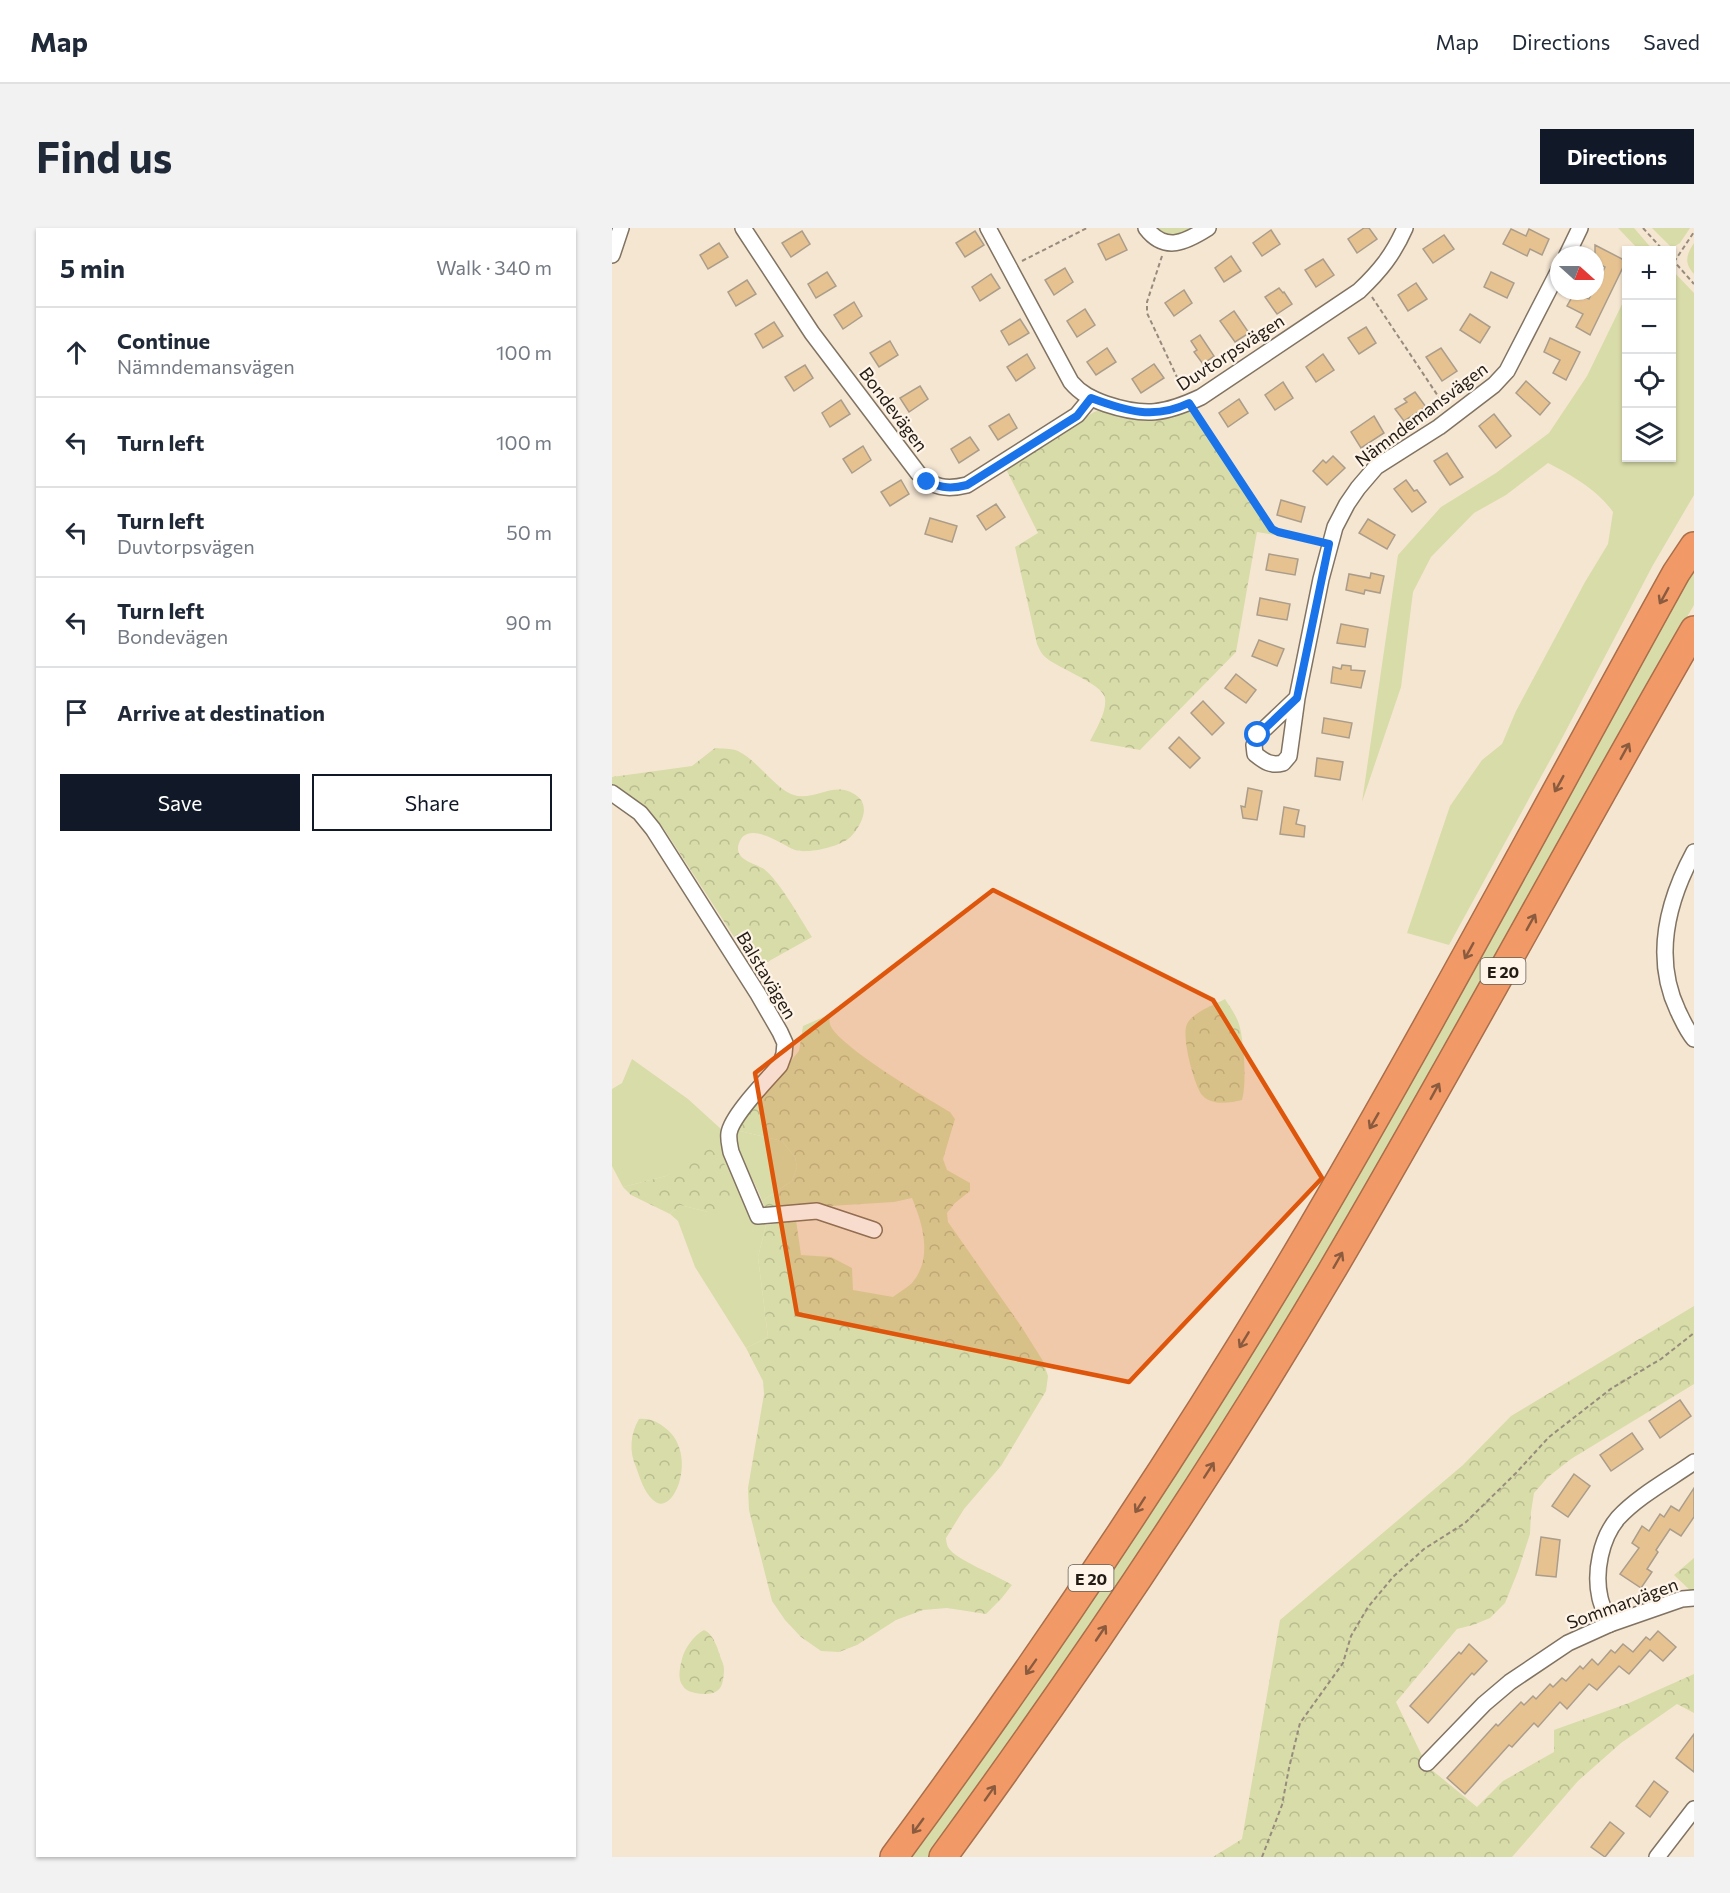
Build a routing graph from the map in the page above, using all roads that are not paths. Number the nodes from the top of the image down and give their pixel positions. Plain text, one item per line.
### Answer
1 (621, 228) edge
2 (743, 228) edge
3 (988, 228) edge
4 (1146, 228) edge
5 (1208, 228) edge
6 (1405, 228) edge
7 (1580, 228) edge
8 (1571, 246) edge
9 (612, 255) edge
10 (1550, 287) edge
11 (1091, 398) junction
12 (1694, 546) edge
13 (1694, 630) edge
14 (1297, 698) dead end
15 (612, 793) edge
16 (1694, 852) edge
17 (1694, 1040) edge
18 (874, 1230) dead end
19 (1694, 1462) edge
20 (1694, 1598) edge
21 (1610, 1624) junction
22 (1427, 1763) dead end
23 (1694, 1809) edge
24 (894, 1857) edge
25 (943, 1857) edge
26 (1657, 1857) edge

1 - 9 street
2 - 11 street, Bondevägen
3 - 11 street, Duvtorpsvägen
4 - 5 street
6 - 11 street, Duvtorpsvägen
7 - 8 street
10 - 14 street, Nämndemansvägen
12 -> 24 highway, E 20
25 -> 13 highway, E 20
15 - 18 street, Balstavägen
16 - 17 street
19 - 21 street
20 - 21 street, Sommarvägen
21 - 22 street, Sommarvägen
23 - 26 street

